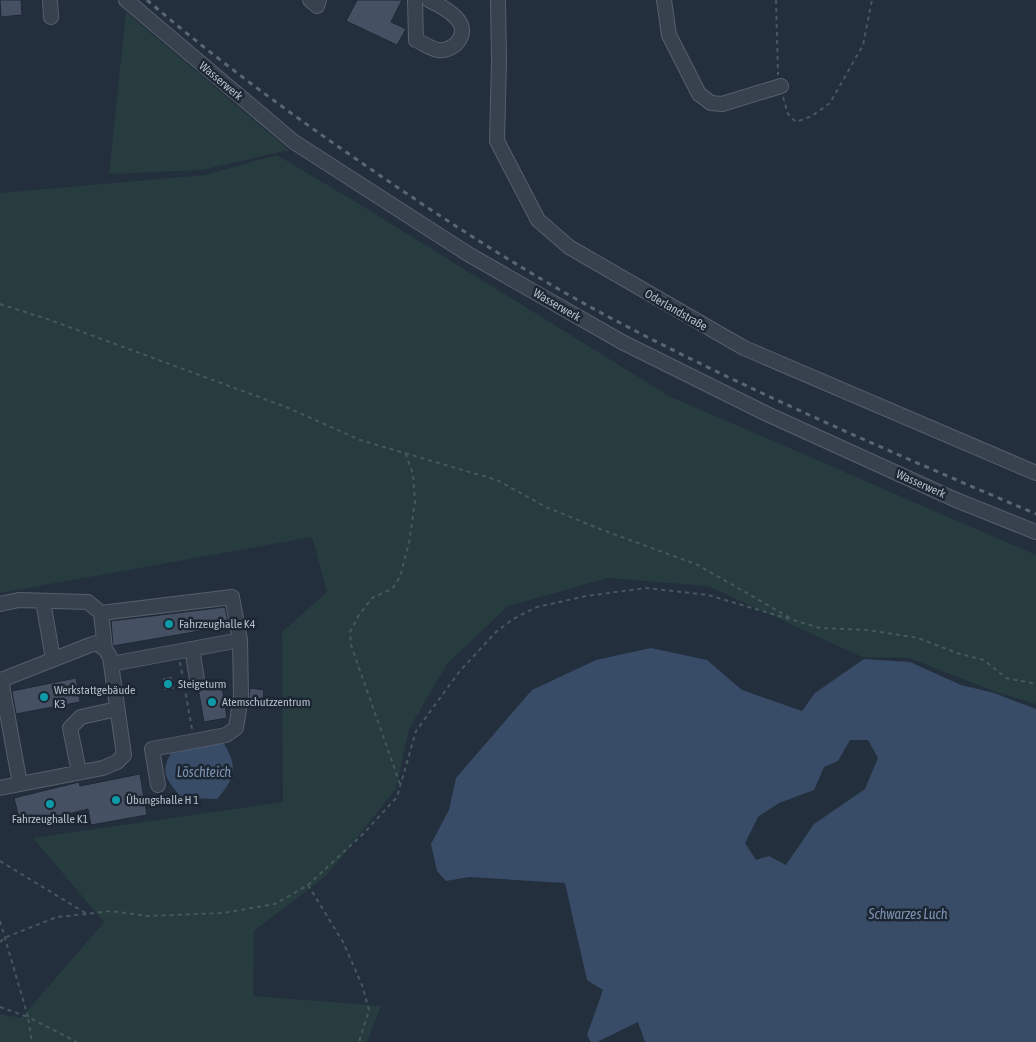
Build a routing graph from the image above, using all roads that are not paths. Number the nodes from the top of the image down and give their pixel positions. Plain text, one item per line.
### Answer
1 (50, 0) edge
2 (126, 0) edge
3 (310, 0) edge
4 (319, 0) edge
5 (415, 0) edge
6 (429, 0) edge
7 (498, 0) edge
8 (664, 0) edge
9 (50, 17) dead end
10 (781, 86) road end
11 (1036, 473) edge
12 (1036, 532) edge
13 (43, 601) junction
14 (0, 604) edge
15 (101, 613) junction
16 (240, 640) junction
17 (192, 648) junction
18 (105, 650) junction
19 (52, 660) junction
20 (111, 664) junction
21 (198, 679) dead end
22 (117, 709) junction
23 (78, 772) junction
24 (20, 784) junction
25 (158, 785) dead end
26 (0, 788) edge

1 - 9 street
2 - 12 street, Wasserwerk
3 - 4 street
5 - 6 street
7 - 11 street, Oderlandstraße
8 - 10 street
13 - 14 street
13 - 15 street
13 - 19 street
15 - 16 street
15 - 18 street
16 - 17 street
16 - 25 street
17 - 20 street
17 - 21 street
18 - 19 street
18 - 20 street
19 - 24 street
20 - 22 street
22 - 23 street
22 - 23 street
23 - 24 street
24 - 26 street

